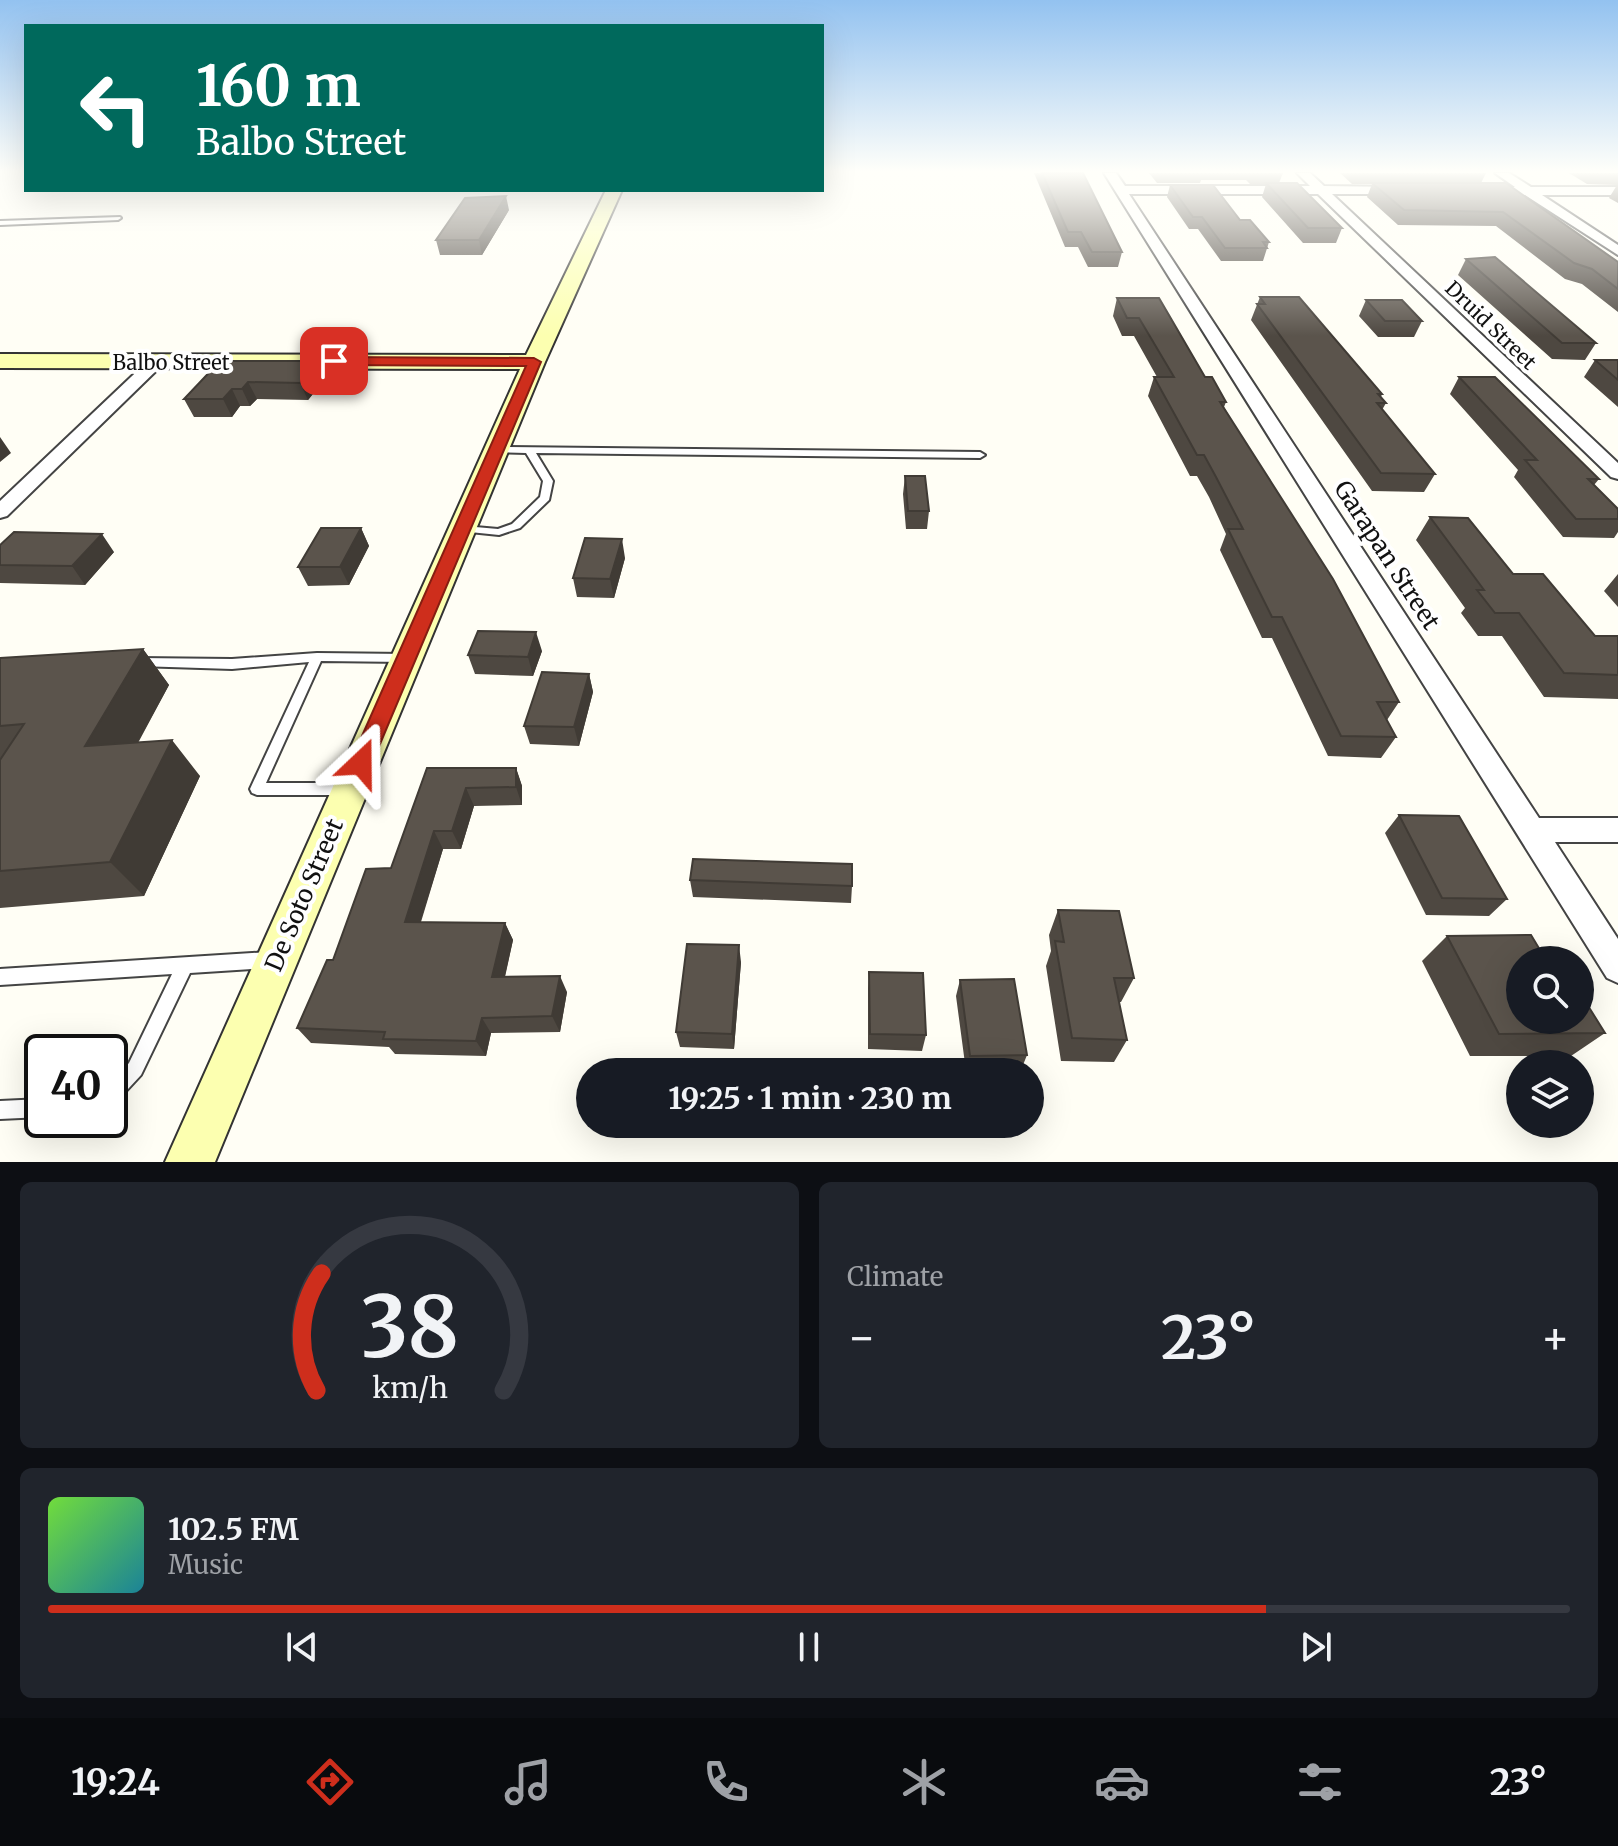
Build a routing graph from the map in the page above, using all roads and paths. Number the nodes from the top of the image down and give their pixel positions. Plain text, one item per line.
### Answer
1 (597, 227) edge
2 (1145, 227) edge
3 (1360, 227) edge
4 (1582, 227) edge
5 (1618, 251) edge
6 (0, 361) edge
7 (156, 362) junction
8 (534, 362) junction
9 (512, 450) junction
10 (980, 455) dead end
11 (1618, 473) edge
12 (0, 512) edge
13 (462, 529) junction
14 (317, 657) junction
15 (406, 658) junction
16 (126, 661) edge
17 (350, 789) junction
18 (1532, 830) junction
19 (1618, 830) edge
20 (277, 960) junction
21 (185, 965) junction
22 (1618, 967) edge
23 (0, 977) edge
24 (128, 1077) edge
25 (24, 1109) edge
26 (0, 1110) edge
27 (190, 1162) edge

1 - 8 street, De Soto Street
2 - 18 street, Garapan Street
3 - 11 street, Druid Street
4 - 5 street
6 - 7 street, Balbo Street
7 - 8 street, Balbo Street
7 - 12 street
8 - 9 street, De Soto Street
9 - 10 lane
9 - 13 street, De Soto Street
9 - 13 lane
13 - 15 street, De Soto Street
14 - 15 lane
14 - 16 lane
14 - 17 lane
15 - 17 street, De Soto Street
17 - 20 street, De Soto Street
18 - 19 street
18 - 22 street, Garapan Street
20 - 21 lane
20 - 27 street, De Soto Street
21 - 23 lane
21 - 24 lane
25 - 26 lane

